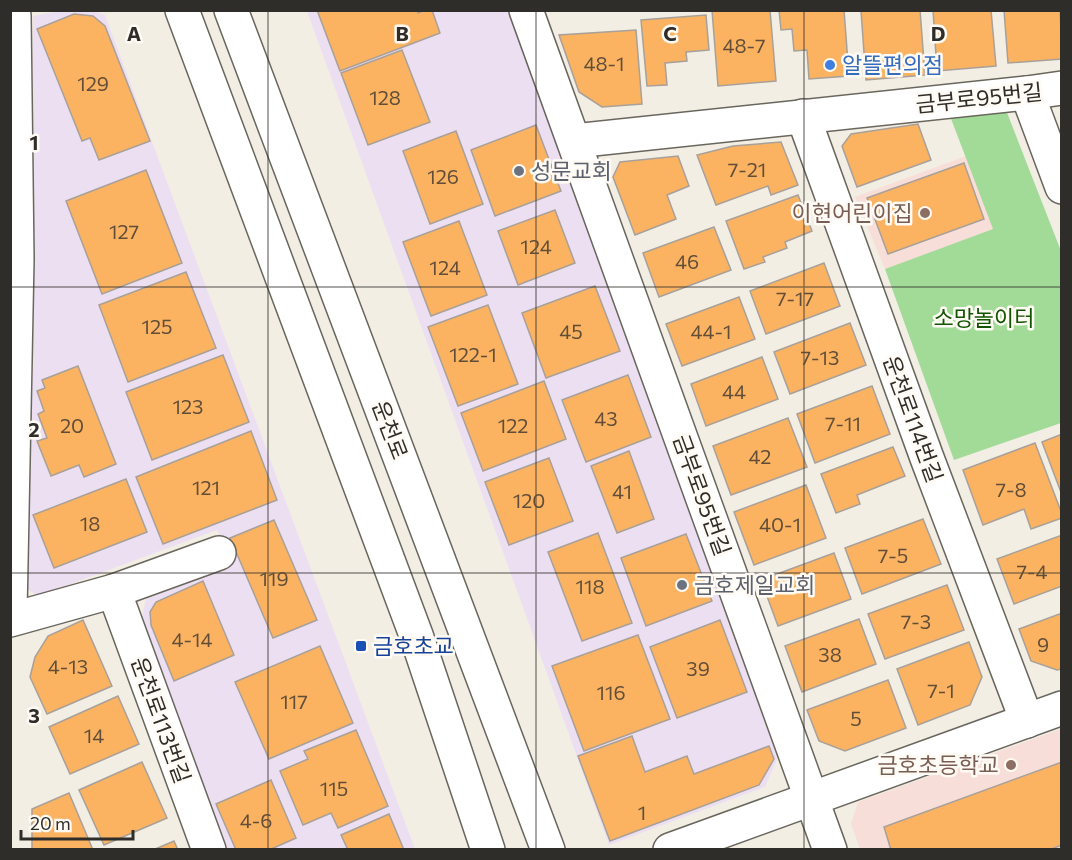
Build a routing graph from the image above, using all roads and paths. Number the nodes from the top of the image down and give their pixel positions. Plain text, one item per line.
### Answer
1 (182, 10) edge
2 (231, 10) edge
3 (526, 10) edge
4 (10, 11) edge
5 (1062, 88) edge
6 (1027, 93) junction
7 (803, 116) junction
8 (574, 141) junction
9 (1062, 187) edge
10 (219, 553) dead end
11 (114, 591) junction
12 (10, 614) edge
13 (10, 620) edge
14 (1062, 708) edge
15 (1027, 720) junction
16 (811, 798) junction
17 (209, 849) edge
18 (488, 849) edge
19 (548, 849) edge
20 (670, 849) edge
21 (830, 849) edge

1 - 18 street
2 - 19 street, 운천로
3 - 8 street, 금부로95번길
4 - 12 street
5 - 6 street, 금부로95번길
6 - 7 street, 금부로95번길
6 - 9 street
7 - 8 street, 금부로95번길
7 - 15 street, 운천로114번길
8 - 16 street, 금부로95번길
10 - 11 street
11 - 13 street
11 - 17 street, 운천로113번길
14 - 15 street
15 - 16 street
16 - 20 street
16 - 21 street, 금부로95번길

